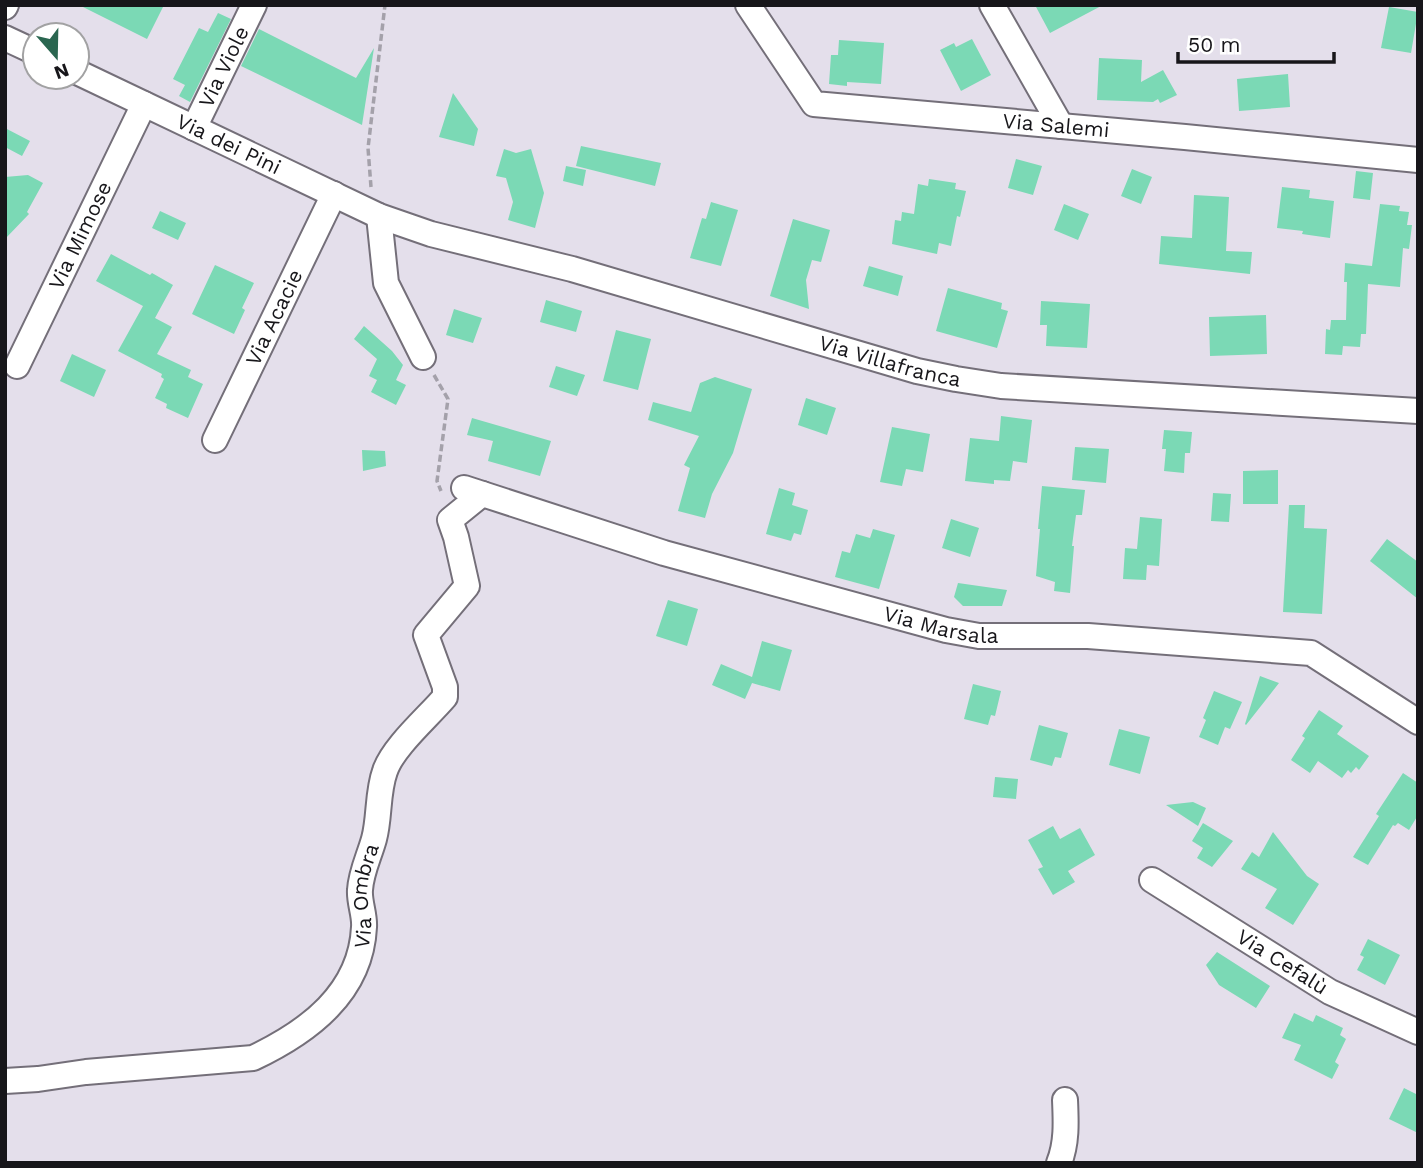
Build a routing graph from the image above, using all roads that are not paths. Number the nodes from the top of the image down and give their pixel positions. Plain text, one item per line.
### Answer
1 (254, 5) edge
2 (748, 5) edge
3 (992, 5) edge
4 (5, 38) edge
5 (21, 45) edge
6 (91, 79) edge
7 (145, 104) junction
8 (1061, 126) junction
9 (194, 128) junction
10 (1418, 160) edge
11 (334, 194) junction
12 (379, 216) junction
13 (423, 357) road end
14 (18, 366) dead end
15 (1418, 411) edge
16 (215, 440) dead end
17 (473, 491) joint
18 (1418, 722) edge
19 (1152, 880) dead end
20 (1418, 1032) edge
21 (5, 1081) edge
22 (1065, 1100) dead end
23 (1059, 1163) edge

1 - 9 street, Via Viole
2 - 8 street, Via Salemi
3 - 8 street
4 - 5 street
6 - 7 street, Via dei Pini
7 - 9 street, Via dei Pini
7 - 14 street, Via Mimose
8 - 10 street, Via Salemi
9 - 11 street, Via dei Pini
11 - 12 street, Via dei Pini
11 - 16 street, Via Acacie
12 - 13 street
12 - 15 street, Via Villafranca
17 - 18 street, Via Marsala
17 - 21 street, Via Ombra
19 - 20 street, Via Cefalù
22 - 23 street

